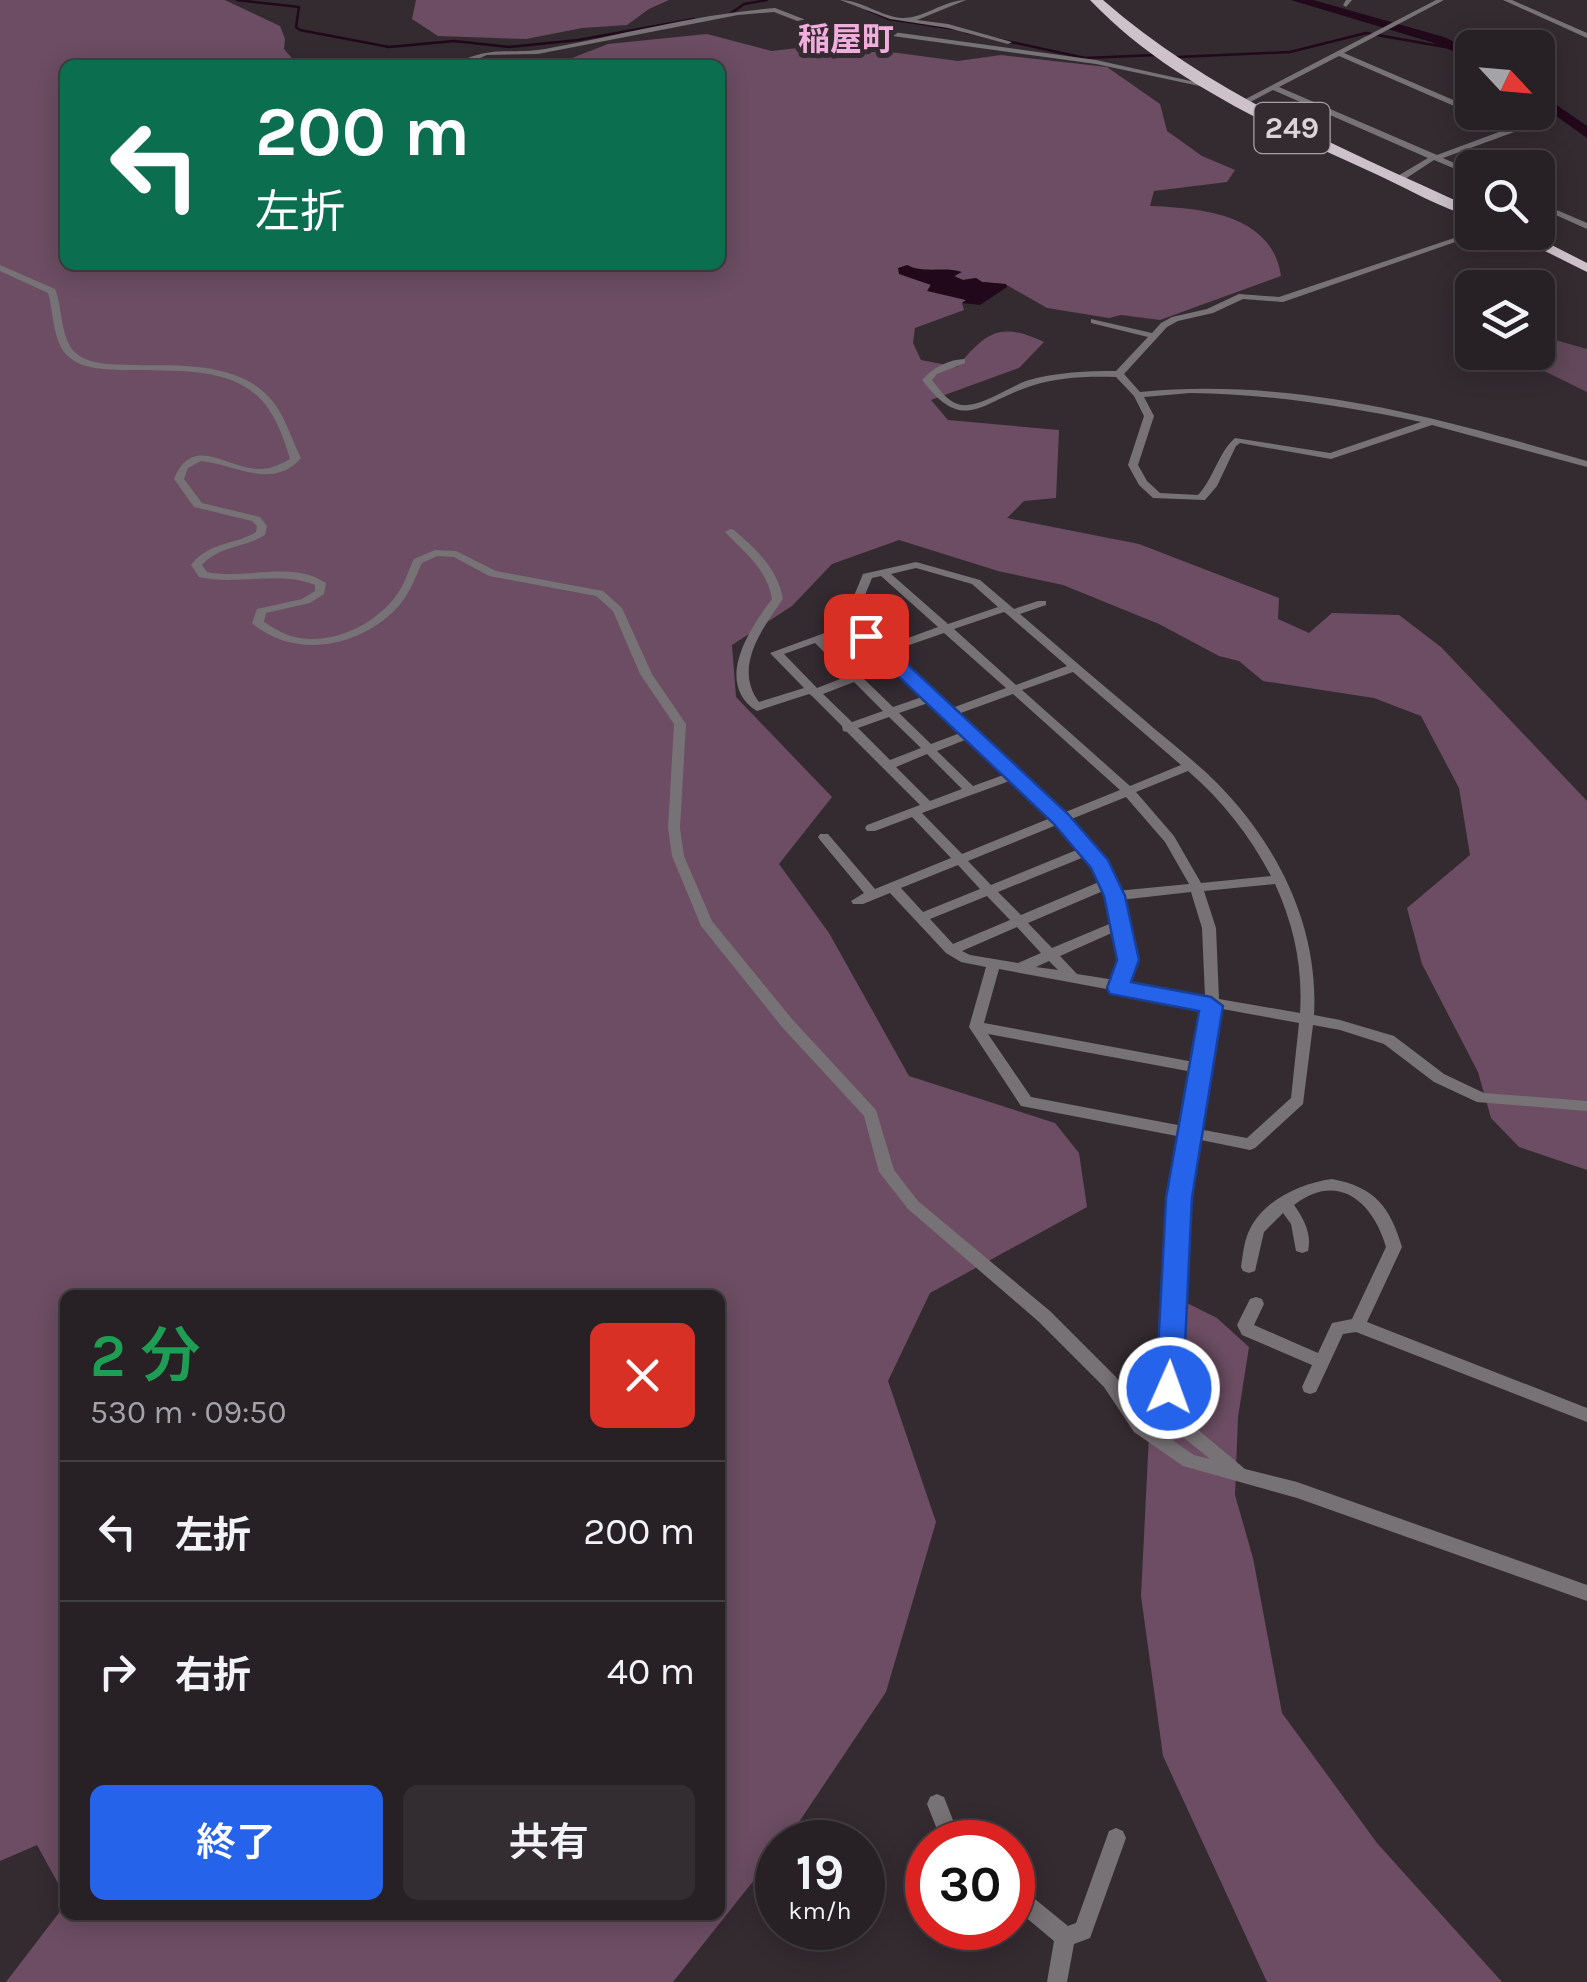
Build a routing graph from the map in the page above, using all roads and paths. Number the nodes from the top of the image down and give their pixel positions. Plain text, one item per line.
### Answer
1 (775, 0) edge
2 (963, 0) edge
3 (1096, 0) edge
4 (1441, 0) edge
5 (1506, 0) edge
6 (850, 2) edge
7 (775, 10) junction
8 (907, 21) junction
9 (1587, 36) edge
10 (1338, 53) junction
11 (470, 60) edge
12 (1092, 60) junction
13 (1209, 86) junction
14 (1273, 86) junction
15 (1240, 104) junction
16 (1455, 104) edge
17 (1511, 130) edge
18 (1435, 157) junction
19 (1455, 166) edge
20 (1399, 179) junction
21 (1455, 205) edge
22 (1555, 213) edge
23 (1587, 226) edge
24 (1455, 240) edge
25 (1550, 250) edge
26 (0, 268) edge
27 (1587, 268) edge
28 (1094, 322) dead end
29 (1155, 336) junction
30 (962, 361) dead end
31 (1119, 374) junction
32 (1138, 394) junction
33 (1432, 422) junction
34 (1587, 464) edge
35 (730, 532) dead end
36 (883, 572) junction
37 (1042, 603) dead end
38 (1009, 610) junction
39 (848, 622) junction
40 (947, 629) junction
41 (817, 638) junction
42 (884, 650) junction
43 (896, 662) junction
44 (1075, 668) junction
45 (854, 677) junction
46 (1014, 690) junction
47 (812, 691) junction
48 (933, 697) junction
49 (891, 712) junction
50 (950, 713) junction
51 (848, 728) junction
52 (971, 732) junction
53 (929, 749) junction
54 (1204, 756) dead end
55 (1188, 764) junction
56 (886, 766) junction
57 (1015, 774) junction
58 (970, 790) junction
59 (1128, 792) junction
60 (921, 809) junction
61 (1061, 818) junction
62 (872, 828) dead end
63 (824, 837) dead end
64 (1089, 850) junction
65 (960, 858) junction
66 (1280, 879) junction
67 (892, 887) junction
68 (1196, 888) junction
69 (1112, 889) junction
70 (990, 890) junction
71 (873, 895) junction
72 (858, 902) dead end
73 (920, 918) junction
74 (1018, 920) junction
75 (1122, 927) junction
76 (951, 950) junction
77 (1050, 954) junction
78 (992, 965) junction
79 (1017, 969) junction
80 (1074, 980) junction
81 (1118, 988) junction
82 (1211, 1006) junction
83 (1305, 1020) junction
84 (976, 1027) junction
85 (1200, 1068) junction
86 (1587, 1106) edge
87 (1188, 1131) junction
88 (1284, 1203) junction
89 (1302, 1247) dead end
90 (1249, 1268) dead end
91 (1256, 1304) dead end
92 (1357, 1325) junction
93 (1322, 1362) junction
94 (1310, 1387) dead end
95 (1587, 1415) edge
96 (1240, 1473) junction
97 (1587, 1593) edge
98 (937, 1804) dead end
99 (943, 1820) edge
100 (1116, 1838) dead end
101 (1035, 1912) edge
102 (1064, 1937) junction
103 (1057, 1982) edge

1 - 7 street
2 - 8 street
3 - 13 highway, 249
4 - 10 street
5 - 9 street
6 - 8 street
7 - 11 street
7 - 12 street
8 - 12 street
10 - 14 street
10 - 16 street
12 - 13 street
13 - 15 highway, 249
14 - 15 street
14 - 18 street
15 - 20 highway, 249
17 - 18 street
18 - 19 street
18 - 20 street
20 - 21 highway, 249
22 - 23 street
24 - 29 street
25 - 27 highway
26 - 96 street
28 - 29 street
29 - 31 street
30 - 31 street
31 - 32 street
32 - 33 street
32 - 33 street
33 - 34 street
35 - 47 street
36 - 38 street
36 - 39 street
36 - 40 street
37 - 38 street
38 - 40 street
38 - 44 street
39 - 41 street
39 - 42 street
40 - 42 street
40 - 46 street
41 - 45 street
41 - 47 street
42 - 43 street
43 - 45 street
43 - 48 street
44 - 46 street
44 - 55 street
45 - 47 street
45 - 49 street
46 - 50 street
46 - 59 street
47 - 51 street
48 - 49 street
48 - 50 street
49 - 51 street
49 - 53 street
50 - 52 street
51 - 56 street
52 - 53 street
52 - 57 street
53 - 56 street
53 - 58 street
54 - 55 street
55 - 59 street
55 - 66 street
56 - 60 street
57 - 58 street
57 - 61 street
58 - 60 street
59 - 61 street
59 - 68 street
60 - 62 street
60 - 65 street
61 - 64 street
61 - 65 street
63 - 71 street
64 - 69 street
64 - 70 street
65 - 67 street
65 - 70 street
66 - 68 street
66 - 83 street
67 - 71 street
67 - 73 street
68 - 69 street
68 - 82 street
69 - 74 street
69 - 75 street
70 - 73 street
70 - 74 street
71 - 72 street
73 - 76 street
74 - 76 street
74 - 77 street
75 - 77 street
75 - 81 street
76 - 78 street
77 - 79 street
77 - 80 street
78 - 79 street
78 - 84 street
79 - 80 street
80 - 81 street
81 - 82 street
82 - 83 street
82 - 85 street
83 - 86 street
83 - 87 street
84 - 85 street
84 - 87 street
85 - 87 street
87 - 96 street
88 - 89 street
88 - 90 street
88 - 92 street
91 - 93 street
92 - 93 street
92 - 95 street
93 - 94 street
96 - 97 street
98 - 99 street
100 - 102 street
101 - 102 street
102 - 103 street

